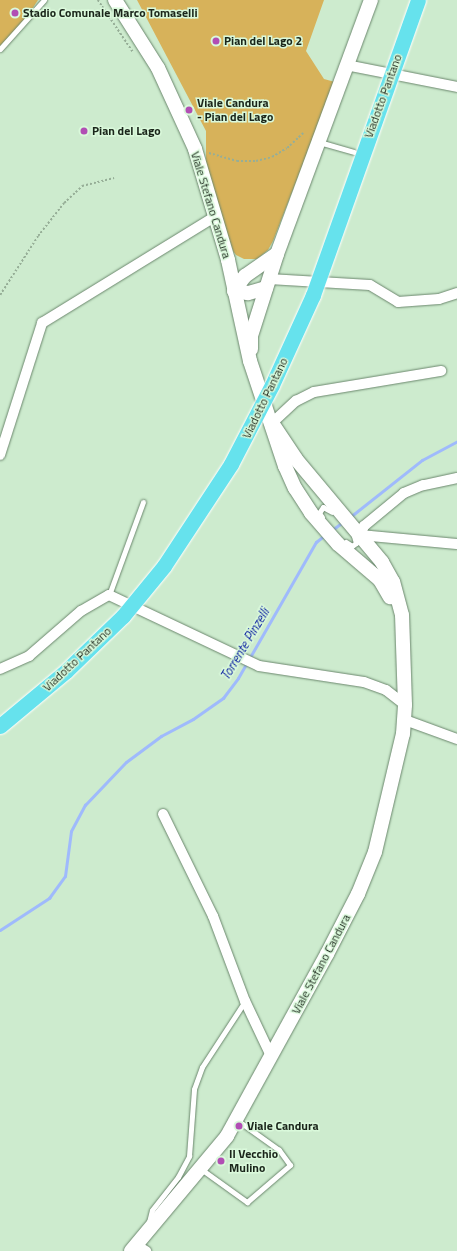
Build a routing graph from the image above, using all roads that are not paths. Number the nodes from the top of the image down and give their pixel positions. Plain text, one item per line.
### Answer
1 (44, 0) edge
2 (115, 0) edge
3 (371, 0) edge
4 (418, 0) edge
5 (0, 49) edge
6 (346, 66) junction
7 (457, 87) edge
8 (318, 142) junction
9 (354, 152) dead end
10 (216, 216) junction
11 (277, 254) junction
12 (228, 260) junction
13 (255, 268) junction
14 (268, 283) junction
15 (234, 291) junction
16 (457, 293) edge
17 (250, 361) junction
18 (440, 371) dead end
19 (272, 423) junction
20 (0, 455) edge
21 (456, 477) edge
22 (143, 502) dead end
23 (345, 522) junction
24 (330, 531) junction
25 (457, 544) edge
26 (109, 595) junction
27 (403, 635) junction
28 (0, 669) edge
29 (405, 705) junction
30 (405, 720) junction
31 (0, 726) edge
32 (457, 739) edge
33 (163, 814) dead end
34 (245, 1001) junction
35 (271, 1056) junction
36 (236, 1120) junction
37 (201, 1169) junction
38 (148, 1231) junction
39 (138, 1249) edge

1 - 5 lane
2 - 10 main road, Viale Stefano Candura
3 - 6 main road
4 - 31 main road, Viadotto Pantano, bridge
6 - 7 street
6 - 8 main road
8 - 9 lane
8 - 11 main road
10 - 12 main road, Viale Stefano Candura
10 - 20 street
11 - 13 main road
11 - 14 main road
12 - 13 main road
12 - 15 main road, Viale Stefano Candura
13 - 15 main road
14 - 15 main road
14 - 16 street
14 - 17 main road
15 - 17 main road, Viale Stefano Candura
17 - 19 main road, Viale Stefano Candura
18 - 19 street
19 - 23 main road, Viale Stefano Candura
19 - 24 main road, Viale Stefano Candura
21 - 23 street
22 - 26 lane
23 - 24 lane
23 - 24 lane
23 - 25 street
23 - 27 main road, Viale Stefano Candura
24 - 27 main road, Viale Stefano Candura
26 - 28 street
26 - 29 street
27 - 29 main road, Viale Stefano Candura
29 - 30 main road, Viale Stefano Candura
30 - 32 street
30 - 35 main road, Viale Stefano Candura
33 - 34 street
34 - 35 street
34 - 38 lane
35 - 36 main road, Viale Stefano Candura
36 - 37 main road, Viale Stefano Candura
36 - 37 lane
37 - 38 main road, Viale Stefano Candura
38 - 39 main road, Viale Stefano Candura

